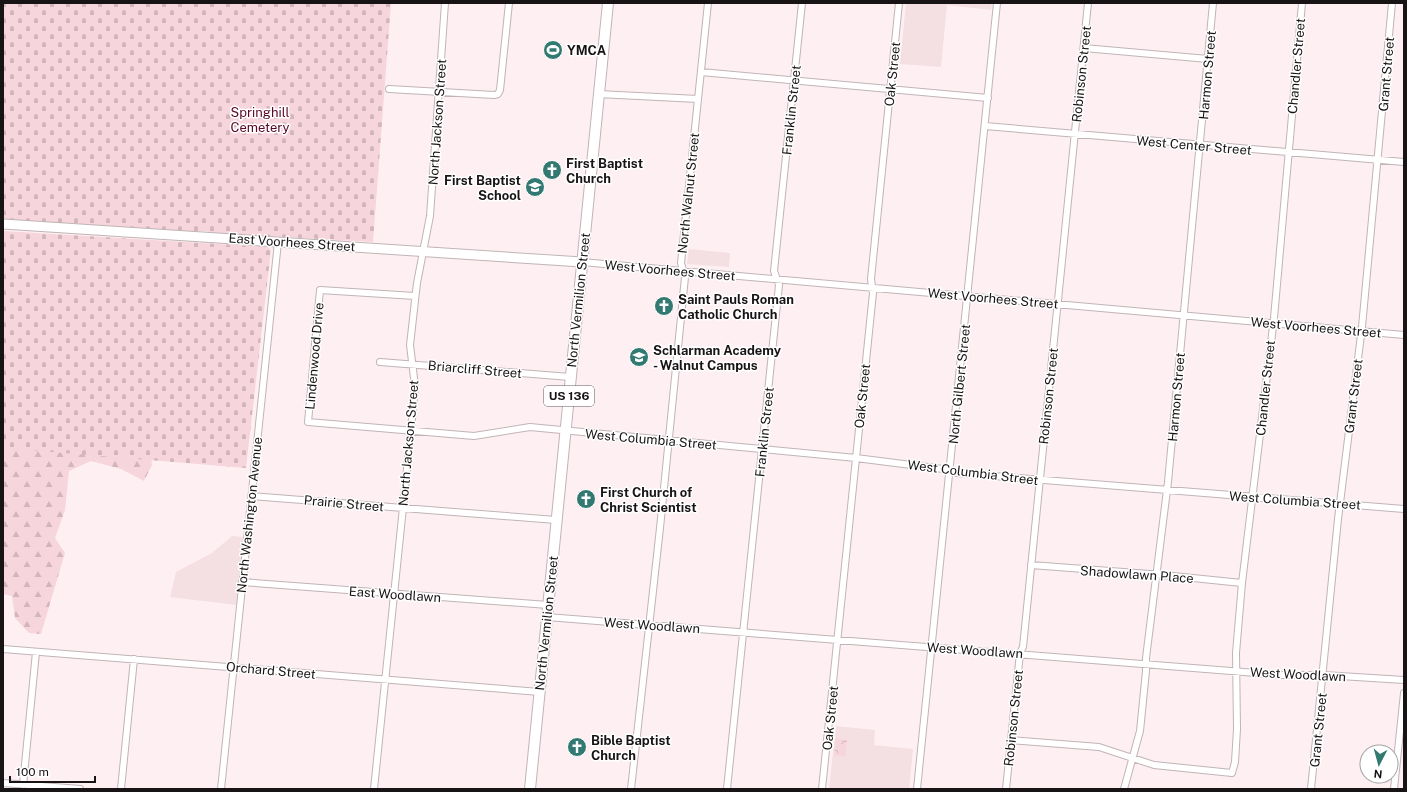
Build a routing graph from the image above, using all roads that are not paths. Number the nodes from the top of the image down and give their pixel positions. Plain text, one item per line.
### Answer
1 (445, 3) edge
2 (509, 3) edge
3 (608, 3) edge
4 (708, 3) edge
5 (802, 3) edge
6 (899, 3) edge
7 (997, 3) edge
8 (1088, 3) edge
9 (1213, 3) edge
10 (1302, 3) edge
11 (1392, 3) edge
12 (1084, 48) junction
13 (1208, 59) junction
14 (701, 72) junction
15 (794, 81) junction
16 (389, 89) dead end
17 (890, 89) junction
18 (439, 92) junction
19 (598, 94) junction
20 (988, 98) junction
21 (698, 99) junction
22 (985, 126) junction
23 (1075, 134) junction
24 (1200, 145) junction
25 (1288, 153) junction
26 (1378, 160) junction
27 (1404, 162) edge
28 (3, 224) edge
29 (278, 242) junction
30 (424, 251) junction
31 (582, 262) junction
32 (683, 270) junction
33 (776, 278) junction
34 (872, 287) junction
35 (415, 296) junction
36 (968, 296) junction
37 (1059, 304) junction
38 (1184, 316) junction
39 (1273, 323) junction
40 (1361, 331) junction
41 (1404, 335) edge
42 (380, 362) dead end
43 (413, 364) junction
44 (570, 377) junction
45 (308, 422) joint
46 (411, 430) junction
47 (566, 431) junction
48 (668, 441) junction
49 (762, 449) junction
50 (856, 458) junction
51 (950, 471) junction
52 (1039, 480) junction
53 (1167, 490) junction
54 (251, 496) junction
55 (1253, 497) junction
56 (1340, 504) junction
57 (403, 508) junction
58 (1404, 509) edge
59 (556, 520) junction
60 (1031, 565) junction
61 (1156, 575) junction
62 (242, 582) junction
63 (1242, 583) junction
64 (394, 593) junction
65 (548, 605) junction
66 (547, 617) junction
67 (649, 624) junction
68 (743, 632) junction
69 (837, 639) junction
70 (931, 646) junction
71 (3, 649) edge
72 (36, 652) junction
73 (1020, 653) junction
74 (134, 659) junction
75 (1146, 663) junction
76 (233, 667) junction
77 (1236, 671) junction
78 (1324, 675) junction
79 (385, 679) junction
80 (1404, 680) edge
81 (540, 692) junction
82 (1404, 693) edge
83 (1011, 740) junction
84 (1132, 757) junction
85 (3, 783) edge
86 (23, 785) junction
87 (80, 789) edge
88 (121, 789) edge
89 (221, 789) edge
90 (374, 789) edge
91 (530, 789) edge
92 (632, 789) edge
93 (727, 789) edge
94 (822, 789) edge
95 (917, 789) edge
96 (1006, 789) edge
97 (1124, 789) edge
98 (1311, 789) edge
99 (1394, 789) edge

1 - 18 street, North Jackson Street
2 - 18 street
3 - 19 main road, North Vermilion Street / US 136
4 - 14 street, North Walnut Street
5 - 15 street, Franklin Street
6 - 17 street, Oak Street
7 - 20 street, North Gilbert Street
8 - 12 street, Robinson Street
9 - 13 street, Harmon Street
10 - 25 street, Chandler Street
11 - 26 street, Grant Street
12 - 13 street
12 - 23 street, Robinson Street
13 - 24 street, Harmon Street
14 - 15 street
14 - 21 street, North Walnut Street
15 - 17 street
15 - 33 street, Franklin Street
16 - 18 street
17 - 20 street
17 - 34 street, Oak Street
18 - 30 street, North Jackson Street
19 - 21 street
19 - 31 main road, North Vermilion Street / US 136
20 - 22 street, North Gilbert Street
21 - 32 street, North Walnut Street
22 - 23 street, West Center Street
22 - 36 street, North Gilbert Street
23 - 24 street, West Center Street
23 - 37 street, Robinson Street
24 - 25 street, West Center Street
24 - 38 street, Harmon Street
25 - 26 street, West Center Street
25 - 39 street, Chandler Street
26 - 27 street, West Center Street
26 - 40 street, Grant Street
28 - 29 main road, East Voorhees Street
29 - 30 main road, East Voorhees Street
29 - 54 street, North Washington Avenue
30 - 31 main road, East Voorhees Street
30 - 35 street, North Jackson Street
31 - 32 street, West Voorhees Street
31 - 44 main road, North Vermilion Street / US 136
32 - 33 street, West Voorhees Street
32 - 48 street, North Walnut Street
33 - 34 street, West Voorhees Street
33 - 49 street, Franklin Street
34 - 36 street, West Voorhees Street
34 - 50 street, Oak Street
35 - 43 street, North Jackson Street
35 - 45 street, Lindenwood Drive
36 - 37 street, West Voorhees Street
36 - 51 street, North Gilbert Street
37 - 38 street, West Voorhees Street
37 - 52 street, Robinson Street
38 - 39 street, West Voorhees Street
38 - 53 street, Harmon Street
39 - 40 street, West Voorhees Street
39 - 55 street, Chandler Street
40 - 41 street, West Voorhees Street
40 - 56 street, Grant Street
42 - 43 street, Briarcliff Street
43 - 44 street, Briarcliff Street
43 - 46 street, North Jackson Street
44 - 47 main road, North Vermilion Street / US 136
45 - 46 street, West Columbia Street
46 - 47 street, West Columbia Street
46 - 57 street, North Jackson Street
47 - 48 street, West Columbia Street
47 - 59 main road, North Vermilion Street / US 136
48 - 49 street, West Columbia Street
48 - 67 street, North Walnut Street
49 - 50 street, West Columbia Street
49 - 68 street, Franklin Street
50 - 51 street, West Columbia Street
50 - 69 street, Oak Street
51 - 52 street, West Columbia Street
51 - 70 street, North Gilbert Street
52 - 53 street, West Columbia Street
52 - 60 street, Robinson Street
53 - 55 street, West Columbia Street
53 - 61 street, Harmon Street
54 - 57 street, Prairie Street
54 - 62 street, North Washington Avenue
55 - 56 street, West Columbia Street
55 - 63 street, Chandler Street
56 - 58 street, West Columbia Street
56 - 78 street, Grant Street
57 - 59 street, Prairie Street
57 - 64 street, North Jackson Street
59 - 65 main road, North Vermilion Street / US 136
60 - 61 street, Shadowlawn Place
60 - 73 street, Robinson Street
61 - 63 street, Shadowlawn Place
61 - 75 street, Harmon Street
62 - 64 street, East Woodlawn
62 - 76 street, North Washington Avenue
63 - 77 street, Chandler Street
64 - 65 street, East Woodlawn
64 - 79 street, North Jackson Street
65 - 66 main road, North Vermilion Street / US 136
66 - 67 street, West Woodlawn
66 - 81 main road, North Vermilion Street / US 136
67 - 68 street, West Woodlawn
67 - 92 street, North Walnut Street
68 - 69 street, West Woodlawn
68 - 93 street, Franklin Street
69 - 70 street, West Woodlawn
69 - 94 street, Oak Street
70 - 73 street, West Woodlawn
70 - 95 street, North Gilbert Street
71 - 72 street, Orchard Street
72 - 74 street, Orchard Street
72 - 86 street
73 - 75 street, West Woodlawn
73 - 83 street, Robinson Street
74 - 76 street, Orchard Street
74 - 88 street
75 - 77 street, West Woodlawn
75 - 84 street, Harmon Street
76 - 79 street, Orchard Street
76 - 89 street, North Washington Avenue
77 - 78 street, West Woodlawn
77 - 84 street, Chandler Street
78 - 80 street, West Woodlawn
78 - 98 street, Grant Street
79 - 81 street, Orchard Street
79 - 90 street, North Jackson Street
81 - 91 main road, North Vermilion Street / US 136
82 - 99 street
83 - 84 street
83 - 96 street, Robinson Street
84 - 97 street, Harmon Street
85 - 86 street
86 - 87 street

